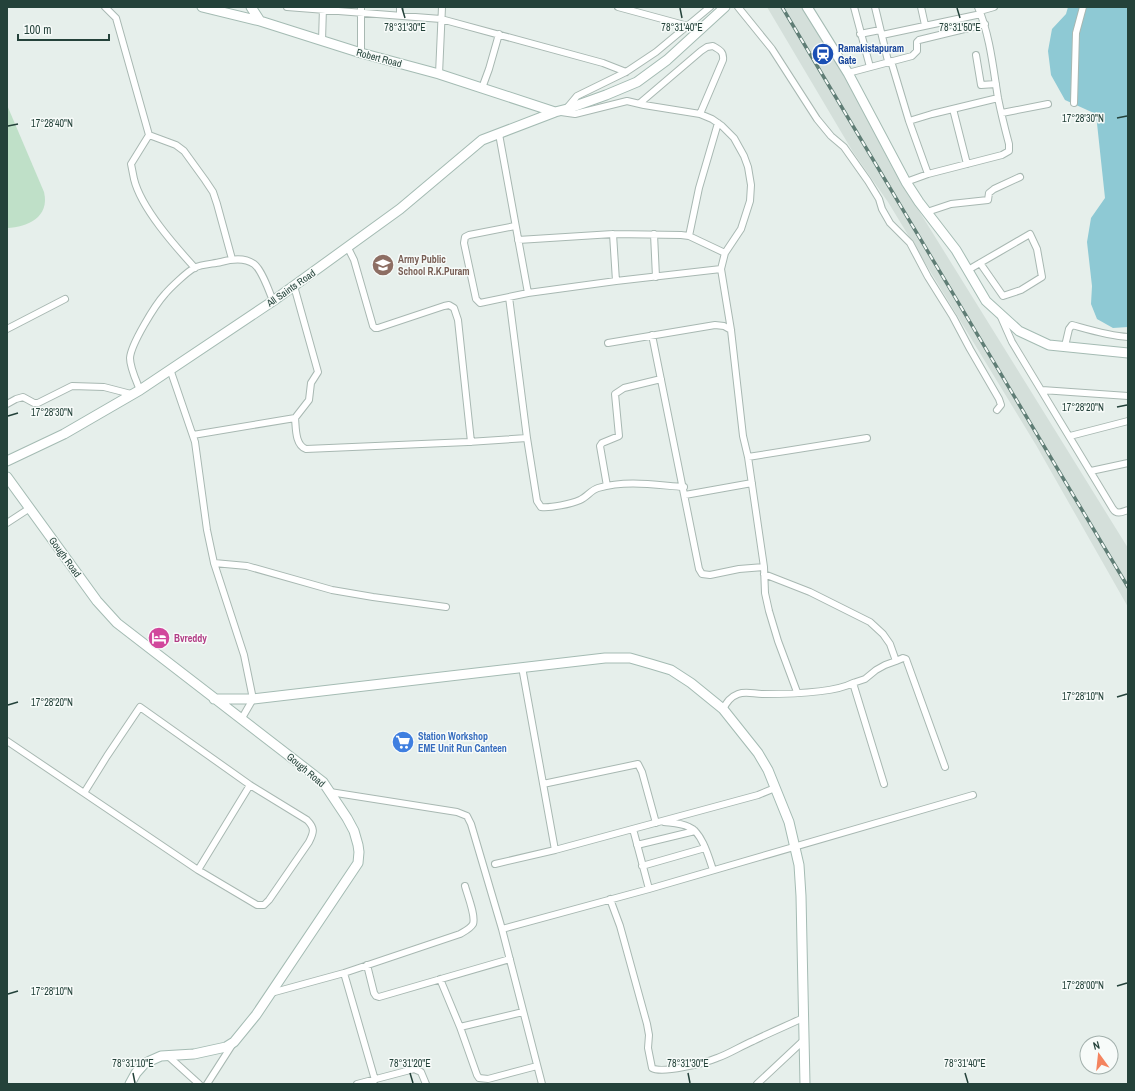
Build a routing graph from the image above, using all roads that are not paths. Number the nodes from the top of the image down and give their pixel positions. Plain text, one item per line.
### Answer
1 (105, 7) edge
2 (204, 7) edge
3 (252, 7) edge
4 (287, 7) edge
5 (400, 7) edge
6 (442, 7) edge
7 (618, 7) edge
8 (710, 7) edge
9 (725, 7) edge
10 (738, 7) edge
11 (807, 7) edge
12 (854, 7) edge
13 (875, 7) edge
14 (921, 7) edge
15 (994, 7) edge
16 (1083, 7) edge
17 (323, 9) edge
18 (361, 10) edge
19 (980, 10) edge
20 (400, 15) junction
21 (441, 19) junction
22 (260, 21) junction
23 (985, 24) junction
24 (925, 25) junction
25 (688, 26) junction
26 (881, 32) junction
27 (499, 34) junction
28 (860, 34) junction
29 (322, 41) junction
30 (361, 53) junction
31 (976, 55) dead end
32 (890, 61) junction
33 (870, 67) junction
34 (626, 72) junction
35 (848, 73) junction
36 (439, 74) junction
37 (996, 84) junction
38 (482, 88) junction
39 (998, 98) junction
40 (1074, 103) dead end
41 (640, 104) junction
42 (1048, 104) dead end
43 (567, 109) junction
44 (953, 109) junction
45 (555, 112) junction
46 (1002, 113) junction
47 (700, 114) junction
48 (909, 121) junction
49 (718, 123) junction
50 (499, 134) junction
51 (149, 135) junction
52 (967, 164) junction
53 (928, 174) junction
54 (1020, 177) dead end
55 (906, 182) junction
56 (927, 212) junction
57 (515, 226) junction
58 (613, 234) junction
59 (654, 234) junction
60 (689, 236) junction
61 (518, 240) junction
62 (348, 248) junction
63 (725, 254) junction
64 (232, 259) junction
65 (980, 263) junction
66 (194, 268) junction
67 (721, 269) junction
68 (968, 270) junction
69 (656, 277) junction
70 (616, 281) junction
71 (294, 286) junction
72 (528, 293) junction
73 (509, 297) junction
74 (65, 299) dead end
75 (273, 301) junction
76 (1000, 316) junction
77 (7, 329) edge
78 (731, 330) junction
79 (652, 335) junction
80 (1128, 337) edge
81 (608, 343) dead end
82 (1065, 346) junction
83 (1128, 353) edge
84 (170, 369) junction
85 (661, 379) junction
86 (140, 390) junction
87 (1042, 390) junction
88 (131, 394) junction
89 (1128, 396) edge
90 (7, 404) edge
91 (997, 410) dead end
92 (295, 418) junction
93 (1128, 422) edge
94 (193, 435) junction
95 (1070, 436) junction
96 (527, 438) junction
97 (867, 438) dead end
98 (471, 442) junction
99 (748, 457) junction
100 (7, 461) edge
101 (1128, 463) edge
102 (1091, 471) junction
103 (7, 476) edge
104 (752, 482) junction
105 (607, 486) junction
106 (684, 487) junction
107 (685, 495) junction
108 (30, 508) junction
109 (1128, 510) edge
110 (8, 521) edge
111 (214, 563) junction
112 (764, 567) junction
113 (764, 574) junction
114 (446, 607) dead end
115 (896, 661) junction
116 (522, 667) junction
117 (853, 683) junction
118 (797, 692) junction
119 (214, 699) junction
120 (252, 699) junction
121 (723, 709) junction
122 (242, 718) junction
123 (7, 741) edge
124 (945, 766) dead end
125 (543, 784) junction
126 (884, 784) dead end
127 (250, 785) junction
128 (775, 788) junction
129 (330, 792) junction
130 (84, 793) junction
131 (973, 795) dead end
132 (658, 822) junction
133 (633, 829) junction
134 (695, 831) junction
135 (637, 845) junction
136 (794, 847) junction
137 (705, 848) junction
138 (555, 850) junction
139 (495, 864) dead end
140 (642, 866) junction
141 (198, 870) junction
142 (713, 870) junction
143 (465, 886) dead end
144 (648, 889) junction
145 (610, 899) junction
146 (502, 929) junction
147 (510, 959) junction
148 (367, 965) junction
149 (344, 973) junction
150 (440, 979) junction
151 (271, 993) junction
152 (523, 1012) junction
153 (803, 1018) junction
154 (460, 1027) junction
155 (804, 1040) junction
156 (234, 1042) junction
157 (168, 1056) junction
158 (537, 1066) junction
159 (375, 1080) junction
160 (130, 1084) edge
161 (198, 1084) edge
162 (207, 1084) edge
163 (357, 1084) edge
164 (426, 1084) edge
165 (542, 1084) edge
166 (757, 1084) edge
167 (805, 1084) edge

1 - 51 street
2 - 22 street, Robert Road
3 - 22 street
4 - 17 street
5 - 20 street
6 - 21 street
7 - 25 street
8 - 25 street
9 - 43 street, All Saints Road
10 - 91 street
11 - 35 street
12 - 28 street
13 - 26 street
14 - 24 street
15 - 19 street
16 - 40 street
17 - 18 street
17 - 29 street
18 - 20 street
18 - 30 street
19 - 23 street
19 - 24 street
20 - 21 street
21 - 27 street
21 - 36 street
22 - 29 street, Robert Road
23 - 32 street
23 - 37 street
24 - 26 street
25 - 34 street
26 - 28 street
26 - 32 street
27 - 34 street
27 - 38 street
28 - 33 street
29 - 30 street, Robert Road
30 - 36 street, Robert Road
31 - 37 street
32 - 33 street
32 - 48 street
33 - 35 street
34 - 43 street
35 - 55 street
36 - 38 street, Robert Road
37 - 39 street
38 - 45 street, Robert Road
39 - 44 street
39 - 46 street
41 - 45 street
41 - 47 street
41 - 47 street
42 - 46 street
43 - 45 street, All Saints Road
44 - 48 street
44 - 52 street
45 - 50 street, All Saints Road
46 - 52 street
47 - 49 street
48 - 53 street
49 - 60 street
49 - 63 street
50 - 57 street
50 - 62 street, All Saints Road
51 - 64 street
51 - 66 street
52 - 53 street
53 - 55 street
54 - 56 street
55 - 56 street
56 - 68 street
57 - 61 street
57 - 73 street
58 - 59 street
58 - 61 street
58 - 70 street
59 - 60 street
59 - 69 street
60 - 63 street
61 - 72 street
62 - 71 street, All Saints Road
62 - 98 street
63 - 67 street
64 - 66 street
64 - 75 street
65 - 65 street
65 - 68 street
66 - 86 street
67 - 69 street
67 - 78 street
68 - 76 street
69 - 70 street
70 - 72 street
71 - 75 street, All Saints Road
71 - 92 street
72 - 73 street
73 - 96 street
74 - 77 street
75 - 84 street, All Saints Road
76 - 82 street
76 - 87 street
78 - 79 street
78 - 99 street
79 - 81 street
79 - 85 street
80 - 82 street
82 - 83 street
84 - 86 street, All Saints Road
84 - 94 street
85 - 105 street
85 - 106 street
86 - 88 street, All Saints Road
87 - 89 street
87 - 95 street
88 - 90 street
88 - 100 street, All Saints Road
92 - 94 street
92 - 98 street
93 - 95 street
94 - 111 street
95 - 102 street
96 - 98 street
96 - 105 street
97 - 99 street
99 - 104 street
101 - 102 street
102 - 109 street
103 - 108 street, Gough Road
104 - 107 street
104 - 112 street
105 - 106 street
106 - 107 street
107 - 112 street
108 - 110 street
108 - 119 street, Gough Road
111 - 114 street
111 - 120 street
112 - 113 street
113 - 115 street
113 - 118 street
115 - 117 street
115 - 124 street
116 - 120 street
116 - 121 street
116 - 125 street
117 - 118 street
117 - 126 street
118 - 121 street
119 - 120 street
119 - 122 street, Gough Road
120 - 122 street
121 - 128 street
122 - 129 street, Gough Road
123 - 130 street
125 - 132 street
125 - 138 street
127 - 130 street
127 - 141 street
127 - 141 street
128 - 132 street
128 - 136 street
129 - 146 street
129 - 151 street, Gough Road
130 - 141 street
131 - 136 street
132 - 133 street
132 - 134 street
133 - 135 street
133 - 138 street
134 - 135 street
134 - 137 street
135 - 140 street
136 - 142 street
136 - 153 street
137 - 140 street
137 - 142 street
138 - 139 street
140 - 144 street
142 - 144 street
143 - 148 street
144 - 145 street
145 - 146 street
145 - 153 street
146 - 147 street
147 - 150 street
147 - 152 street
148 - 149 street
148 - 150 street
149 - 151 street
149 - 159 street
150 - 154 street
151 - 156 street, Gough Road
152 - 154 street
152 - 158 street
153 - 155 street
154 - 158 street
155 - 166 street
155 - 167 street
156 - 157 street, Gough Road
156 - 162 street
157 - 160 street, Gough Road
157 - 161 street
158 - 165 street
159 - 163 street
159 - 164 street

